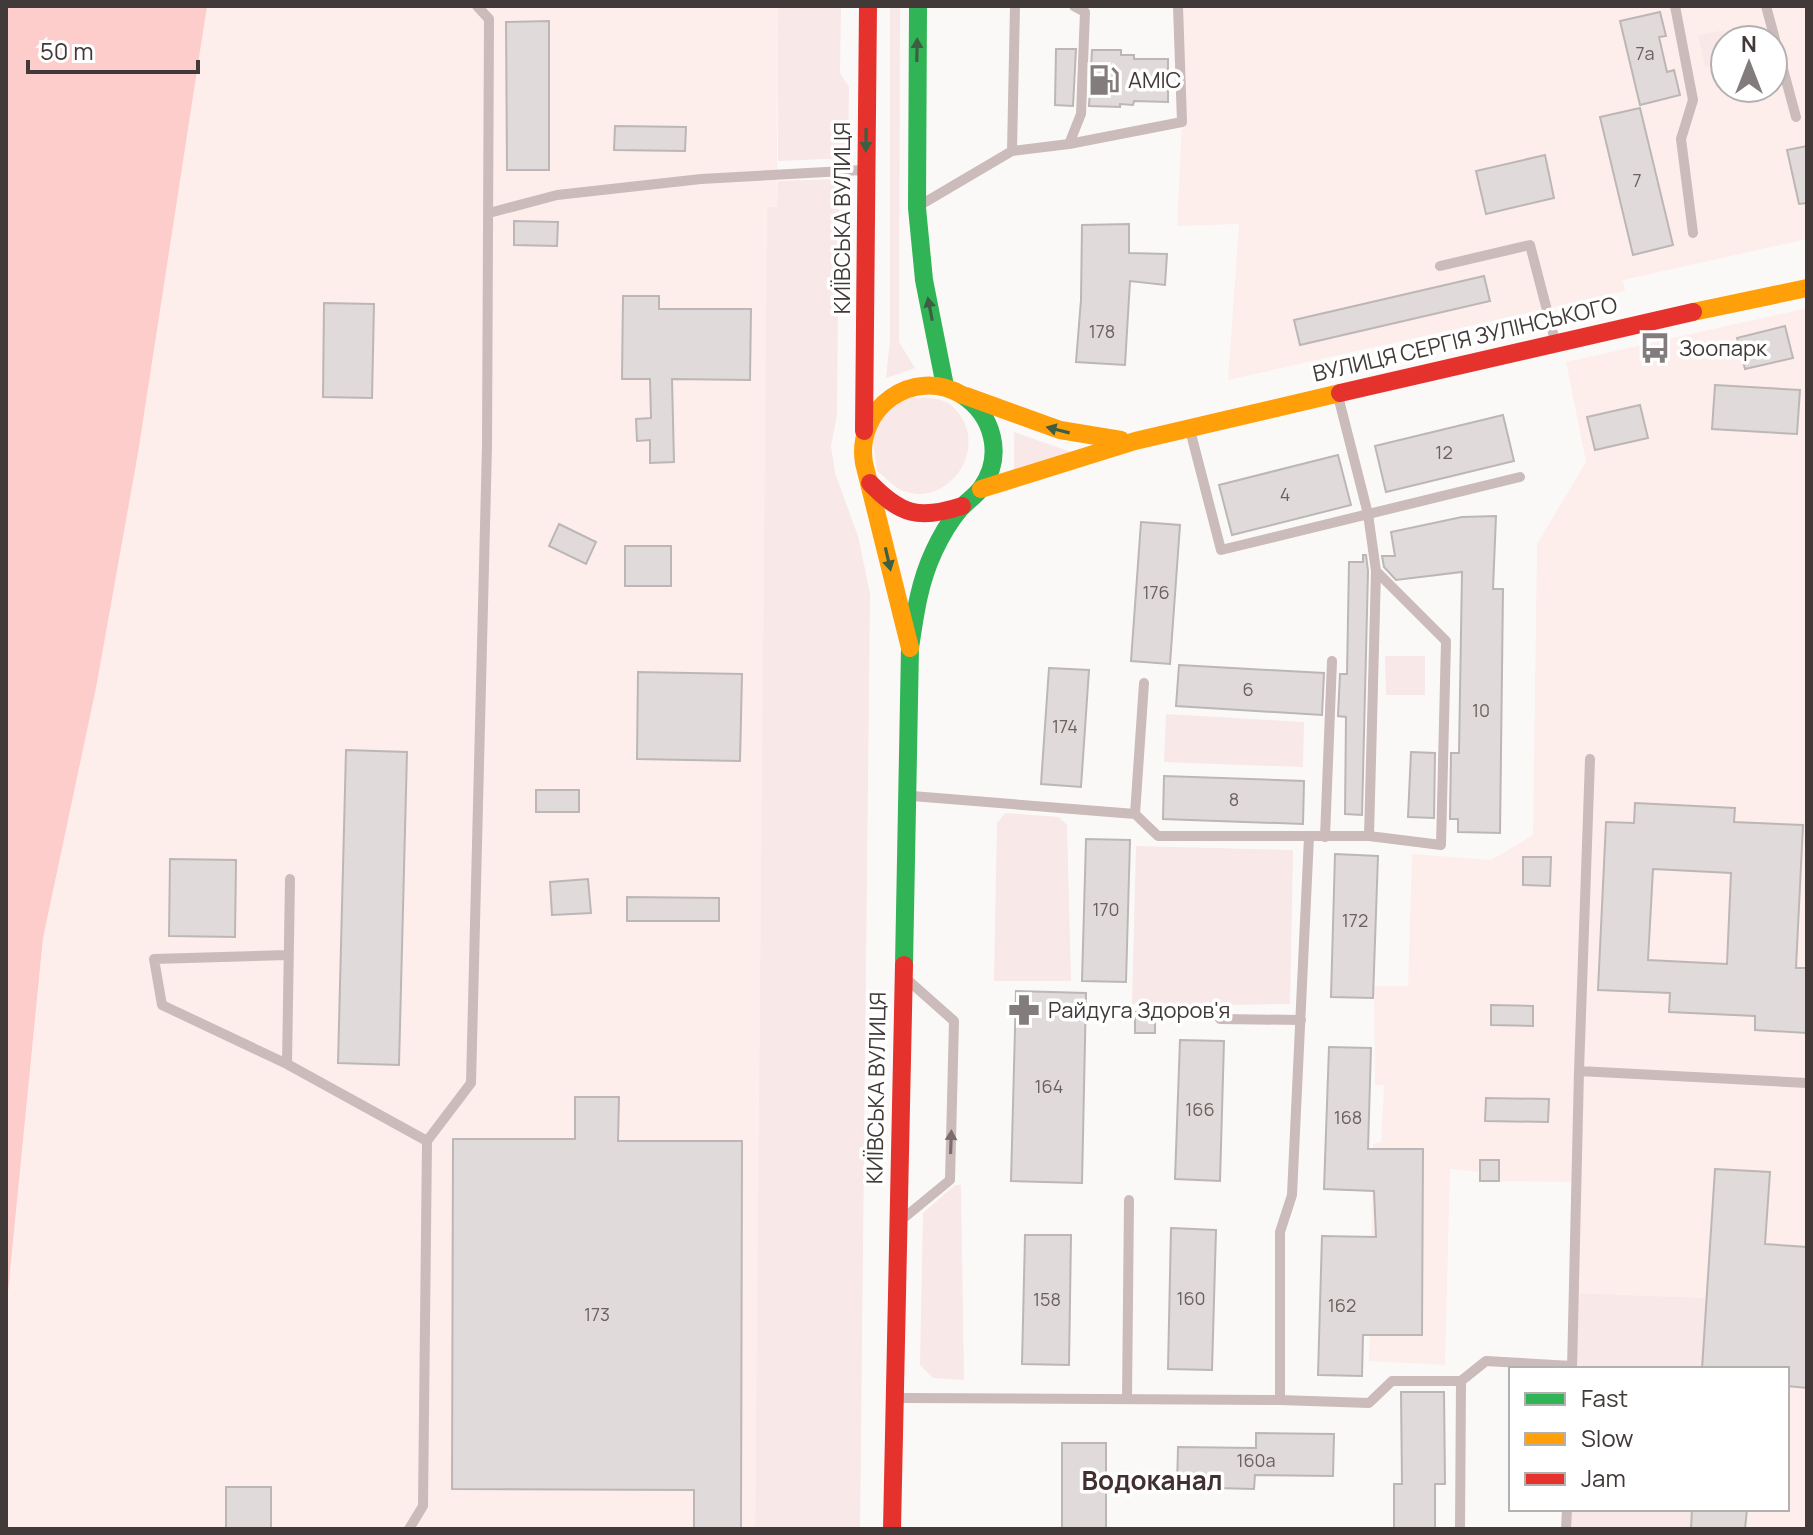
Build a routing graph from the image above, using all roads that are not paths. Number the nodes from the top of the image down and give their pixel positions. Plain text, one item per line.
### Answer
1 (477, 6) edge
2 (868, 6) edge
3 (918, 6) edge
4 (1015, 6) edge
5 (1074, 6) edge
6 (1178, 6) edge
7 (1675, 6) edge
8 (1766, 6) edge
9 (1796, 117) dead end
10 (1069, 144) junction
11 (1012, 151) junction
12 (865, 170) junction
13 (917, 208) junction
14 (489, 213) junction
15 (1693, 233) dead end
16 (1440, 266) dead end
17 (1807, 288) edge
18 (1556, 343) junction
19 (945, 386) junction
20 (1337, 394) junction
21 (966, 396) junction
22 (1190, 428) junction
23 (864, 431) junction
24 (1135, 441) junction
25 (1520, 477) dead end
26 (870, 483) junction
27 (981, 489) junction
28 (962, 506) junction
29 (1368, 514) junction
30 (1376, 571) junction
31 (910, 648) junction
32 (1332, 661) dead end
33 (1144, 683) dead end
34 (1590, 759) dead end
35 (906, 796) junction
36 (1135, 814) junction
37 (1369, 836) junction
38 (1309, 837) junction
39 (1325, 837) junction
40 (290, 879) dead end
41 (287, 955) junction
42 (902, 976) junction
43 (1220, 1019) dead end
44 (1301, 1020) junction
45 (287, 1064) junction
46 (1579, 1071) junction
47 (1807, 1083) edge
48 (427, 1141) junction
49 (1129, 1200) dead end
50 (897, 1223) junction
51 (1572, 1367) edge
52 (1461, 1381) junction
53 (894, 1398) junction
54 (1127, 1399) junction
55 (1280, 1400) junction
56 (409, 1529) edge
57 (892, 1529) edge
58 (1460, 1529) edge

1 - 14 lane
2 -> 12 main road, КИЇВСЬКА ВУЛИЦЯ
13 -> 3 main road
4 - 11 lane
5 - 10 lane
6 - 10 lane
7 - 15 lane
8 - 9 lane
10 - 11 lane
11 - 13 lane
12 - 14 lane
12 - 23 main road, КИЇВСЬКА ВУЛИЦЯ
19 -> 13 main road
14 - 48 lane
16 - 18 lane
17 - 18 main road, ВУЛИЦЯ СЕРГІЯ ЗУЛІНСЬКОГО
18 - 20 main road, ВУЛИЦЯ СЕРГІЯ ЗУЛІНСЬКОГО
19 - 21 main road
19 - 23 main road
20 - 22 main road, ВУЛИЦЯ СЕРГІЯ ЗУЛІНСЬКОГО
20 - 29 lane
24 -> 21 main road
21 - 27 main road
22 - 24 main road, ВУЛИЦЯ СЕРГІЯ ЗУЛІНСЬКОГО
22 - 29 lane
23 - 26 main road
24 - 27 main road
25 - 29 lane
26 - 28 main road
26 -> 31 main road
27 - 28 main road
28 - 31 main road
29 - 30 lane
30 - 37 lane
30 - 37 lane
31 - 35 main road, КИЇВСЬКА ВУЛИЦЯ
32 - 39 lane
33 - 36 lane
34 - 46 lane
35 - 36 lane
35 - 42 main road, КИЇВСЬКА ВУЛИЦЯ
36 - 38 lane
37 - 39 lane
38 - 39 lane
38 - 44 lane
40 - 41 lane
41 - 45 lane
41 - 45 lane
42 - 50 main road, КИЇВСЬКА ВУЛИЦЯ
50 -> 42 lane
43 - 44 lane
44 - 55 lane
45 - 48 lane
46 - 47 lane
46 - 51 lane
48 - 56 lane
49 - 54 lane
50 - 53 main road, КИЇВСЬКА ВУЛИЦЯ
51 - 52 lane
52 - 55 lane
52 - 58 lane
53 - 54 lane
53 - 57 main road, КИЇВСЬКА ВУЛИЦЯ
54 - 55 lane

